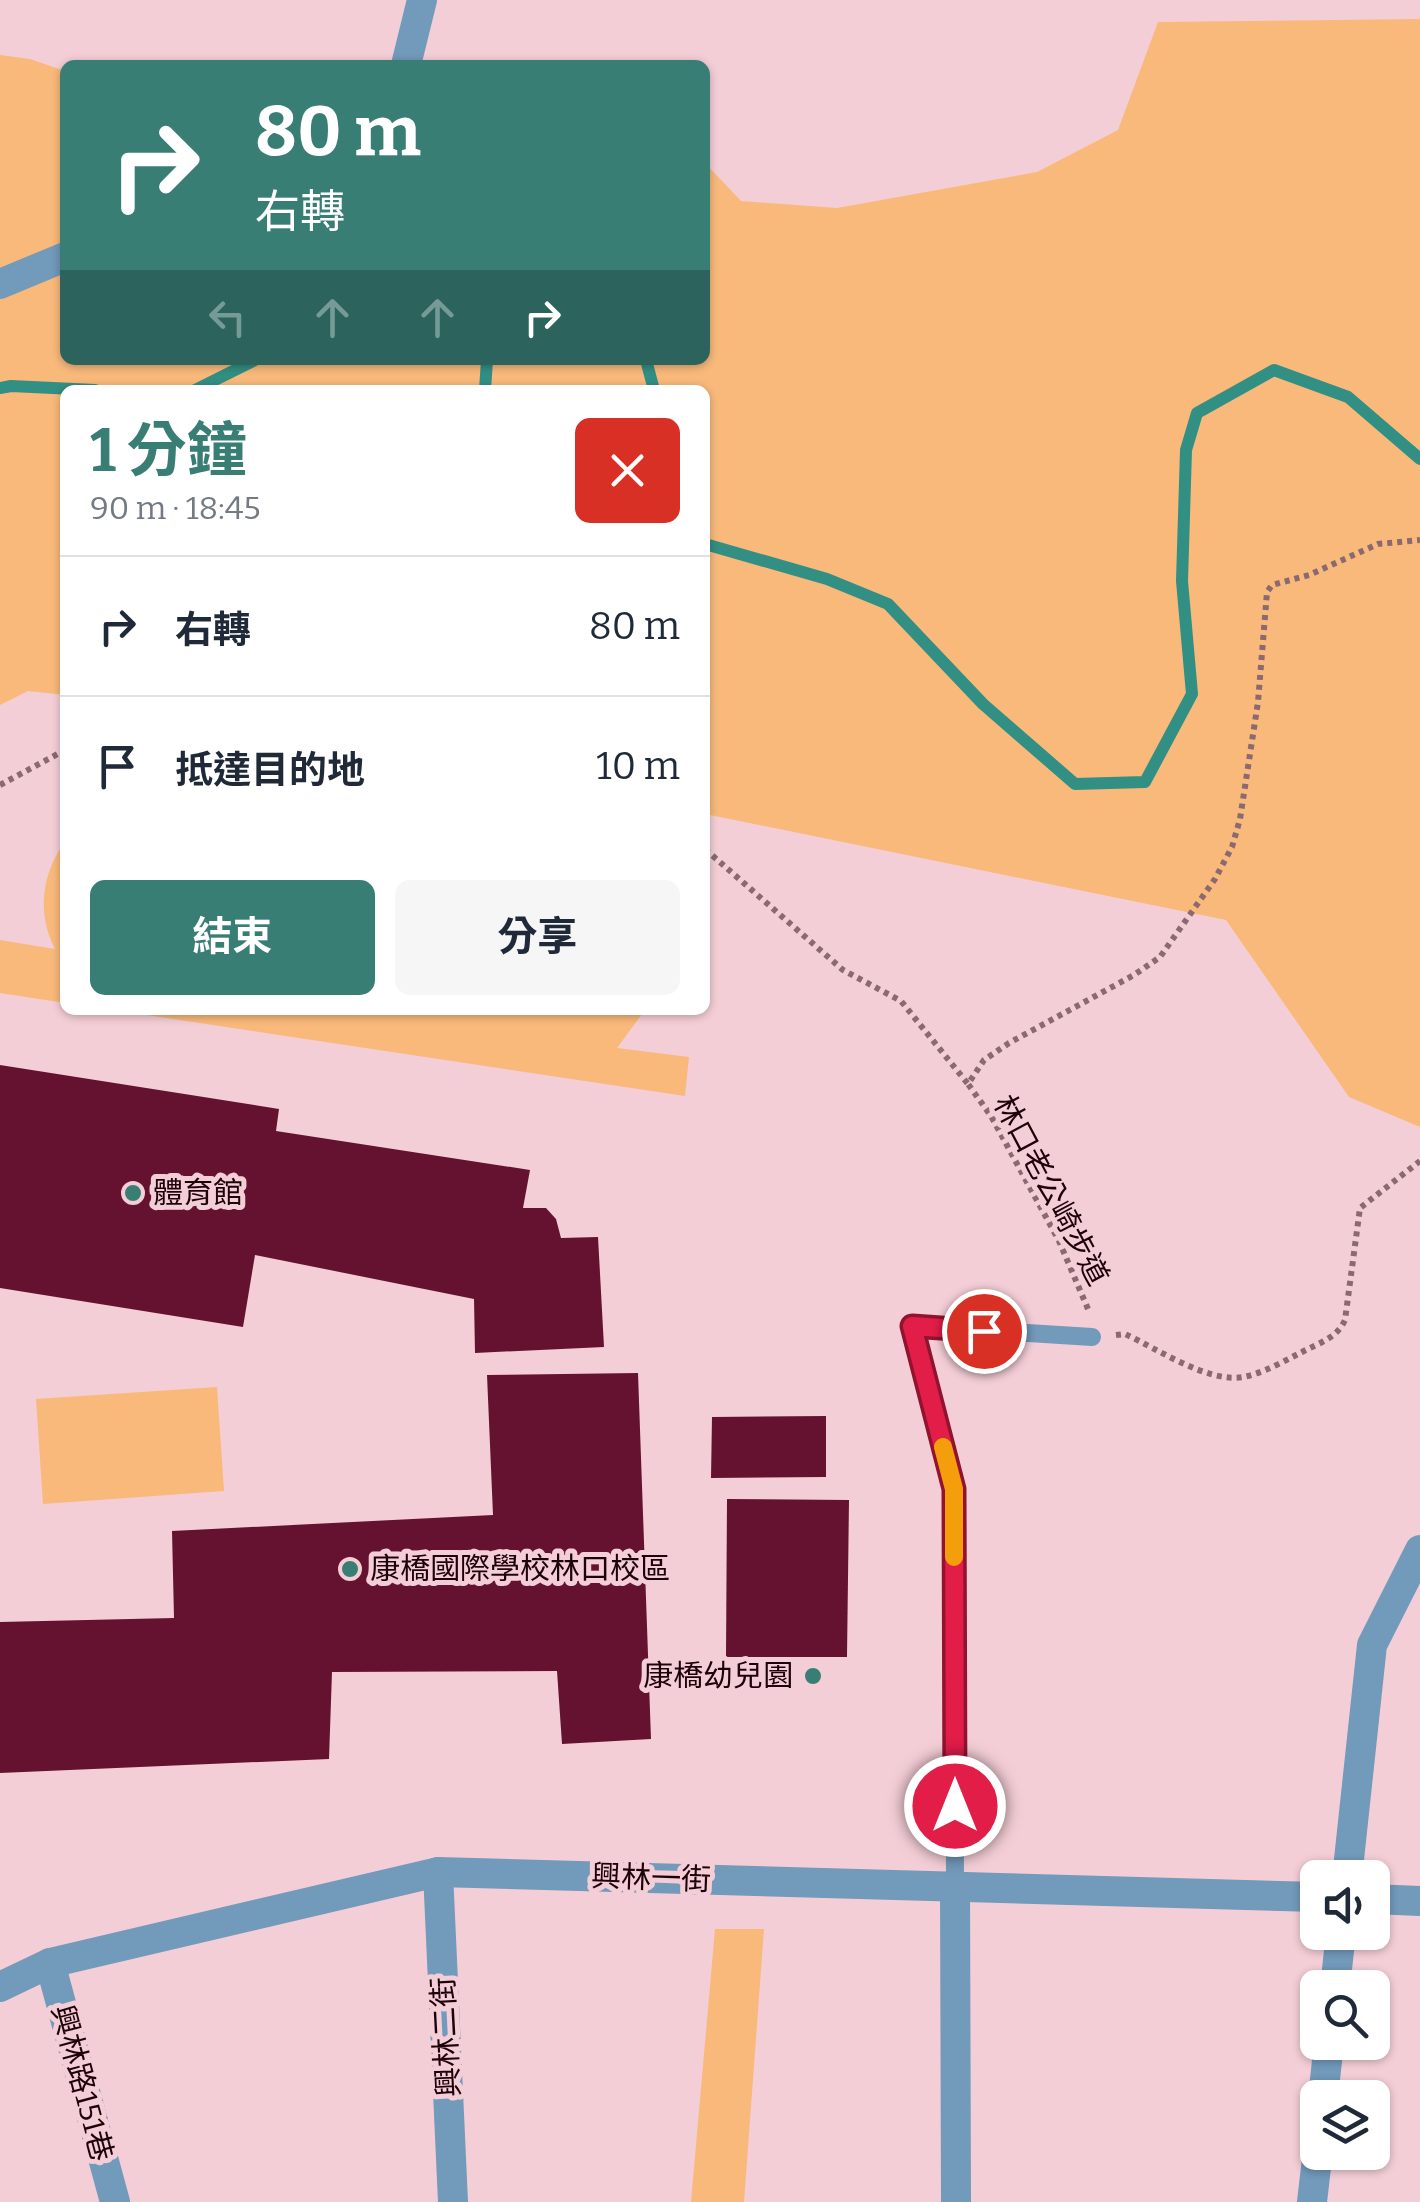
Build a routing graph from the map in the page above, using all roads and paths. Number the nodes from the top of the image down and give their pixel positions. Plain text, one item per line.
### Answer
1 (422, 0) edge
2 (407, 60) edge
3 (60, 259) edge
4 (0, 284) edge
5 (1420, 540) edge
6 (60, 753) edge
7 (0, 785) edge
8 (710, 853) edge
9 (968, 1084) junction
10 (1420, 1160) edge
11 (1092, 1338) junction
12 (1420, 1550) edge
13 (1350, 1860) edge
14 (438, 1872) junction
15 (955, 1886) junction
16 (1300, 1896) edge
17 (1390, 1900) edge
18 (1420, 1901) edge
19 (50, 1963) junction
20 (0, 1987) edge
21 (1316, 2170) edge
22 (115, 2202) edge
23 (453, 2202) edge
24 (956, 2202) edge
25 (1312, 2202) edge

1 - 2 street
3 - 4 street
5 - 9 path, 林口老公崎步道
6 - 7 path
8 - 9 path
9 - 11 path, 林口老公崎步道
10 - 11 path
11 - 15 lane
12 - 13 street
14 - 15 street, 興林一街
14 - 19 street, 興林一街
14 - 23 street, 興林二街
15 - 16 street, 興林一街
15 - 24 street
17 - 18 street
19 - 20 street, 興林一街
19 - 22 street, 興林路151巷
21 - 25 street

